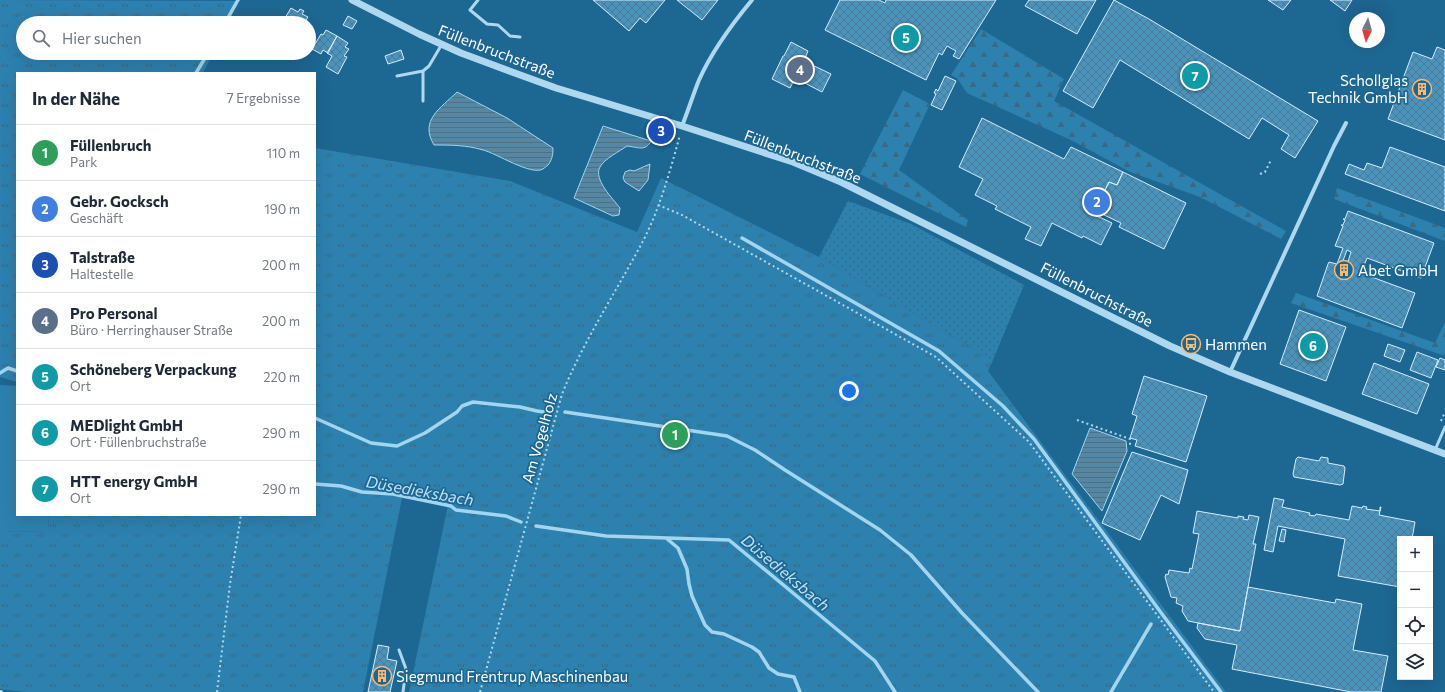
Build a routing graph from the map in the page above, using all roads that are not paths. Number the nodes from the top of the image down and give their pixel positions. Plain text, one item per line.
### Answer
1 (352, 0) edge
2 (478, 0) edge
3 (752, 0) edge
4 (520, 37) dead end
5 (442, 44) junction
6 (423, 71) junction
7 (397, 76) dead end
8 (423, 101) dead end
9 (1346, 123) dead end
10 (682, 126) junction
11 (1230, 372) junction
12 (1445, 427) edge
13 (1440, 452) edge
14 (399, 650) dead end
15 (403, 692) edge

1 - 5 street, Füllenbruchstraße
2 - 4 lane
3 - 10 street
5 - 6 lane
5 - 10 street, Füllenbruchstraße
6 - 7 lane
6 - 8 lane
9 - 11 street
10 - 11 street, Füllenbruchstraße
11 - 13 street, Füllenbruchstraße
12 - 13 lane
14 - 15 lane

